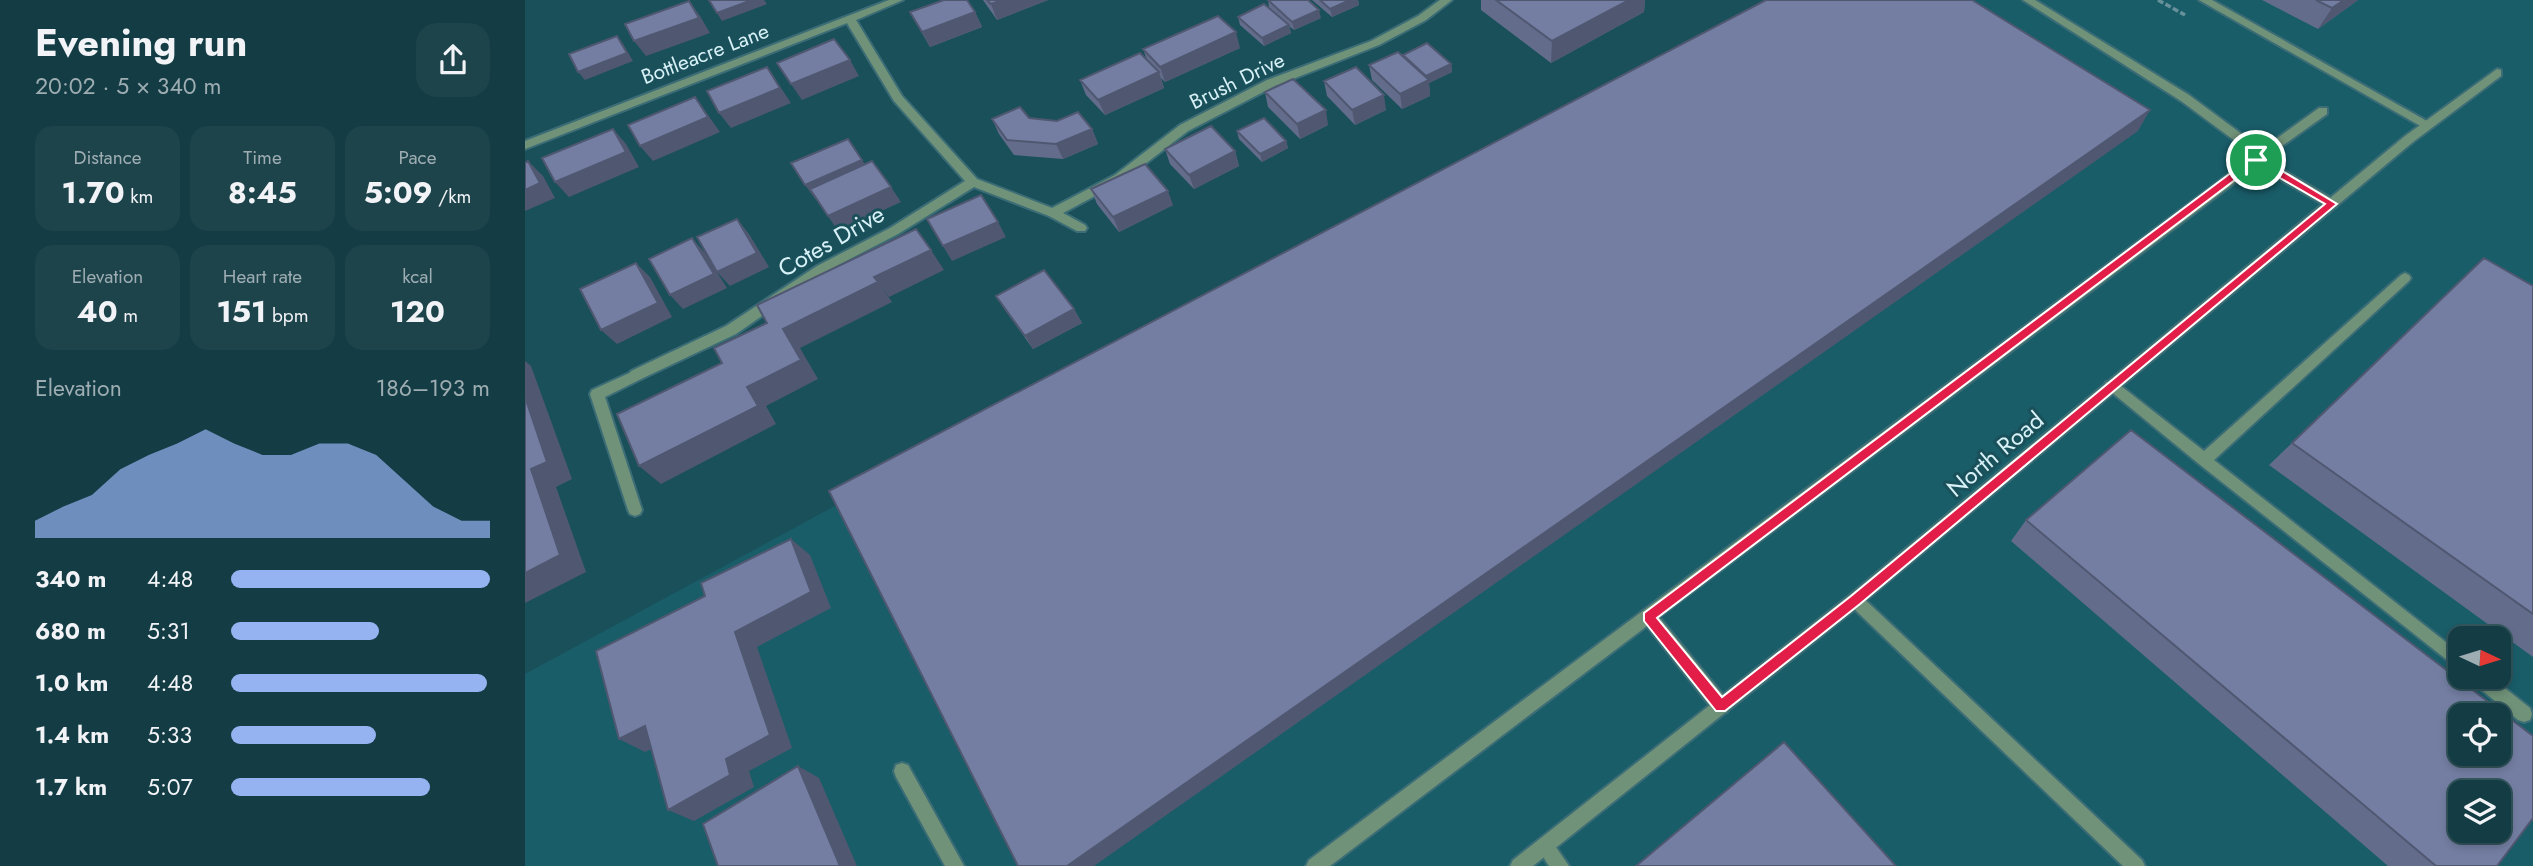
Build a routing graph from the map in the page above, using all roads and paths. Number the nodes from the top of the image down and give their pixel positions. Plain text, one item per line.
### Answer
1 (898, 0) edge
2 (1447, 0) edge
3 (2028, 0) edge
4 (2204, 0) edge
5 (850, 19) junction
6 (2497, 73) dead end
7 (2323, 111) dead end
8 (2428, 125) junction
9 (525, 145) edge
10 (2259, 157) junction
11 (973, 182) junction
12 (2332, 204) junction
13 (1053, 214) junction
14 (1081, 228) dead end
15 (2406, 278) dead end
16 (2111, 386) junction
17 (2204, 460) junction
18 (635, 510) dead end
19 (1855, 600) junction
20 (1649, 617) junction
21 (2448, 654) edge
22 (2494, 690) edge
23 (1721, 706) junction
24 (2524, 714) dead end
25 (902, 772) dead end
26 (1545, 846) junction
27 (955, 866) edge
28 (1315, 866) edge
29 (1519, 866) edge
30 (1560, 866) edge
31 (2137, 866) edge

1 - 5 street, Bottleacre Lane
2 - 13 street, Brush Drive
3 - 10 street
4 - 8 street
5 - 9 street, Bottleacre Lane
5 - 11 street
6 - 8 street, North Road
7 - 10 street
8 - 12 street, North Road
10 - 12 street
10 - 20 street
11 - 13 street
11 - 18 street, Cotes Drive
12 - 16 street, North Road
13 - 14 street
15 - 17 street
16 - 17 street
16 - 19 street, North Road
17 - 21 street
19 - 23 street, North Road
19 - 31 street
20 - 23 street
20 - 28 street
22 - 24 street
23 - 26 street, North Road
25 - 27 street
26 - 29 street, North Road
26 - 30 street

